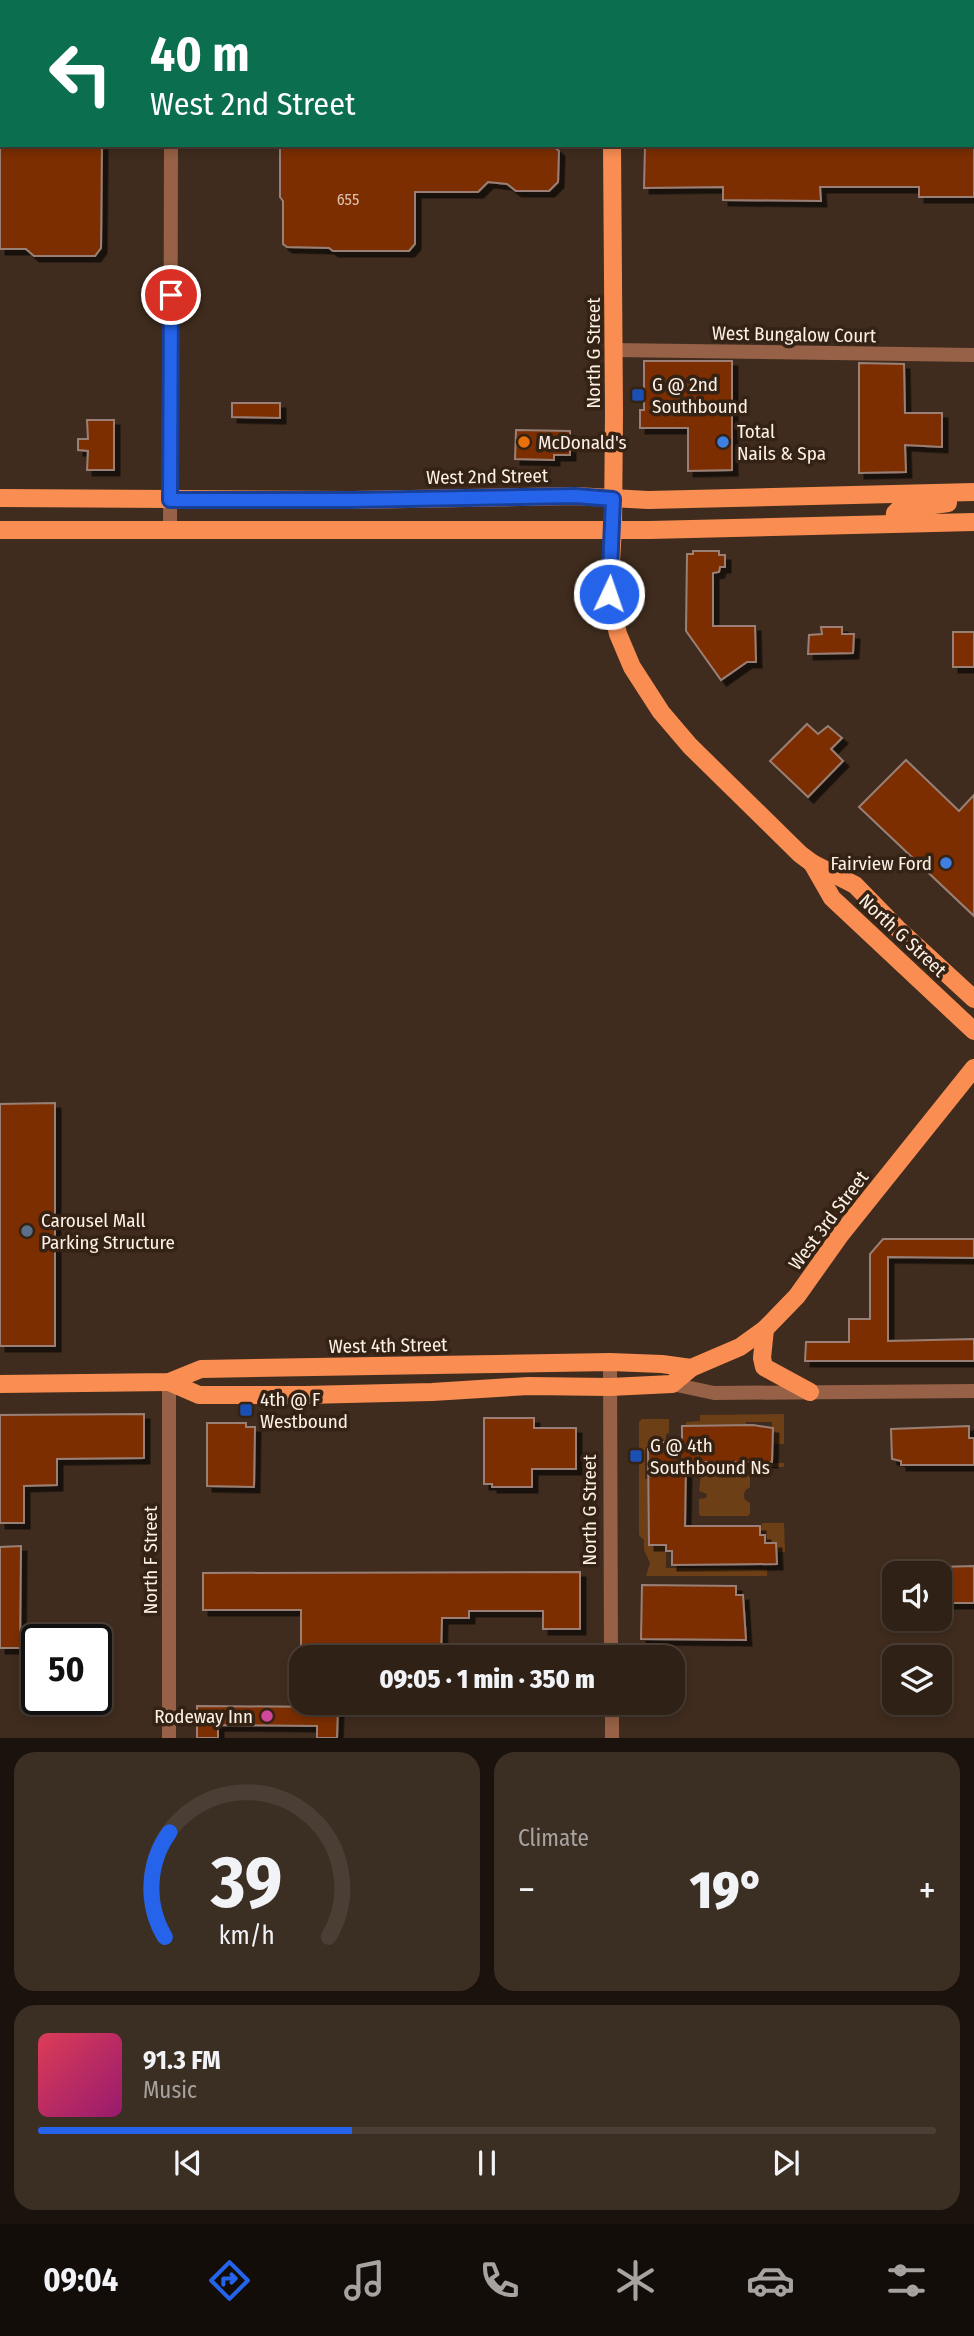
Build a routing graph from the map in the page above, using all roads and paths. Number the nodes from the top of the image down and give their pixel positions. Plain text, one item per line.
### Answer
1 (171, 147) edge
2 (612, 147) edge
3 (614, 350) junction
4 (974, 355) edge
5 (974, 492) edge
6 (0, 498) edge
7 (613, 499) junction
8 (170, 500) junction
9 (894, 522) junction
10 (974, 522) edge
11 (613, 528) junction
12 (0, 530) edge
13 (170, 530) junction
14 (812, 863) junction
15 (974, 999) edge
16 (974, 1031) edge
17 (974, 1068) edge
18 (765, 1329) junction
19 (610, 1362) junction
20 (691, 1368) junction
21 (169, 1382) junction
22 (0, 1384) edge
23 (672, 1384) junction
24 (610, 1387) junction
25 (974, 1391) edge
26 (810, 1392) junction
27 (611, 1645) edge
28 (612, 1715) edge
29 (169, 1738) edge
30 (612, 1738) edge

1 - 8 street
2 - 3 main road, North G Street
3 - 4 street, West Bungalow Court
3 - 7 main road, North G Street
5 - 7 main road, West 2nd Street
5 - 9 main road
6 - 8 main road, West 2nd Street
7 - 8 main road, West 2nd Street
7 - 11 main road, North G Street
8 - 13 street
9 - 10 main road
9 - 11 main road
11 - 13 main road
11 - 14 main road, North G Street
12 - 13 main road
14 - 15 main road, North G Street
14 - 16 main road, North G Street
17 - 18 main road, West 3rd Street
18 - 20 main road, West 3rd Street
18 - 26 main road
19 - 20 main road
19 - 21 main road, West 4th Street
19 - 24 street, North G Street
20 - 23 main road, West 3rd Street
21 - 22 main road, West 4th Street
21 - 24 main road, West 4th Street
21 - 29 street, North F Street
23 - 24 main road
23 - 26 street
24 - 27 street, North G Street
25 - 26 street
28 - 30 street

